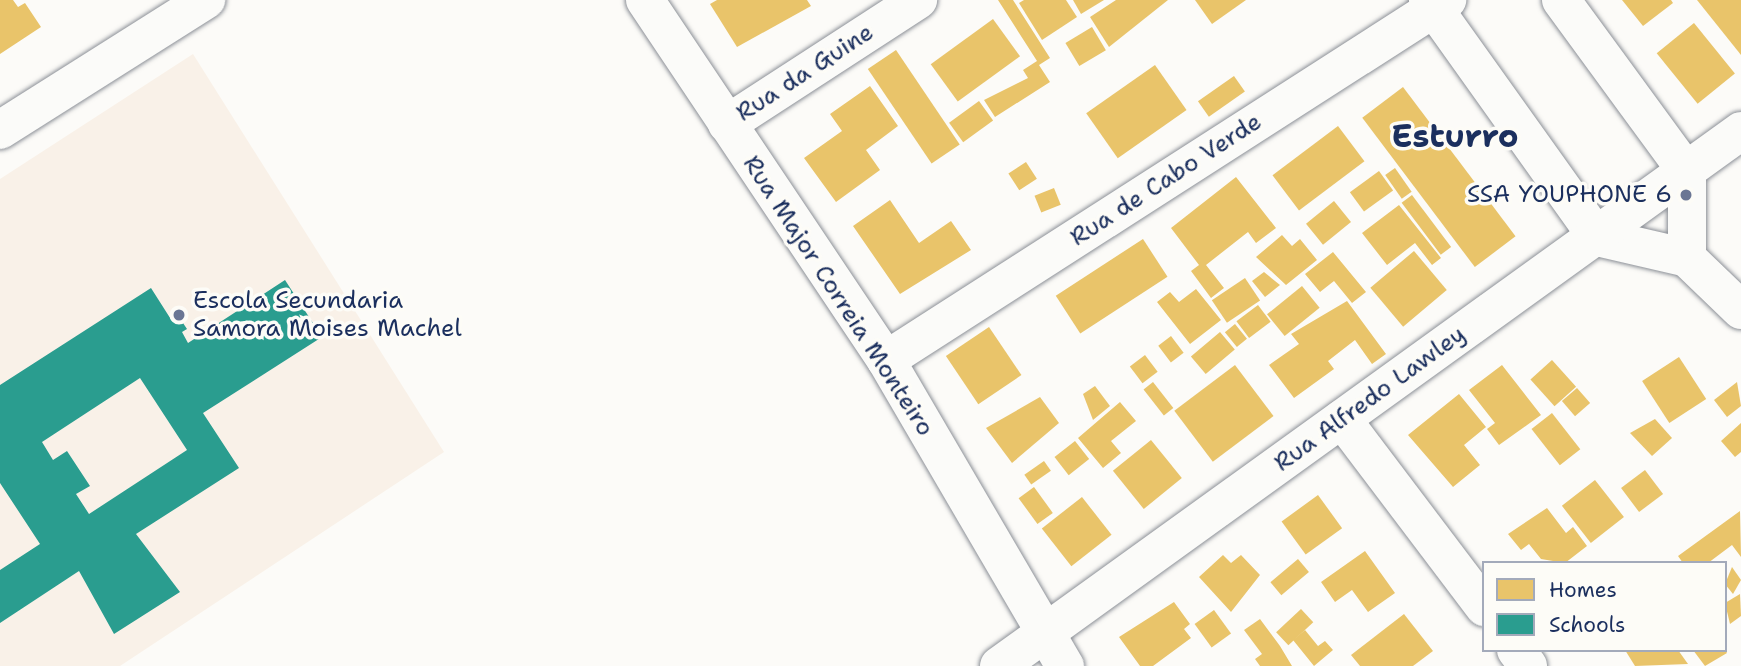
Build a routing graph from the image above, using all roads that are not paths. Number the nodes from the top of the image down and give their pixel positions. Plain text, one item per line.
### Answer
1 (206, 0) edge
2 (645, 0) edge
3 (918, 0) edge
4 (1561, 0) edge
5 (1436, 3) edge
6 (727, 124) junction
7 (0, 130) edge
8 (1741, 131) edge
9 (1687, 172) junction
10 (1597, 237) junction
11 (1687, 258) junction
12 (1741, 310) edge
13 (886, 360) junction
14 (1342, 419) junction
15 (1482, 604) edge
16 (1044, 634) junction
17 (999, 666) edge
18 (1065, 666) edge

1 - 7 street
2 - 6 street, Rua Major Correia Monteiro
3 - 6 street, Rua da Guine
4 - 9 street
5 - 10 street
5 - 13 street, Rua de Cabo Verde
6 - 13 street, Rua Major Correia Monteiro
8 - 9 street, Rua Alfredo Lawley
9 - 10 street, Rua Alfredo Lawley
9 - 11 street
10 - 11 street
10 - 14 street, Rua Alfredo Lawley
11 - 12 street
13 - 16 street, Rua Major Correia Monteiro
14 - 15 street
14 - 16 street, Rua Alfredo Lawley
16 - 17 street, Rua Alfredo Lawley
16 - 18 street, Rua Major Correia Monteiro

